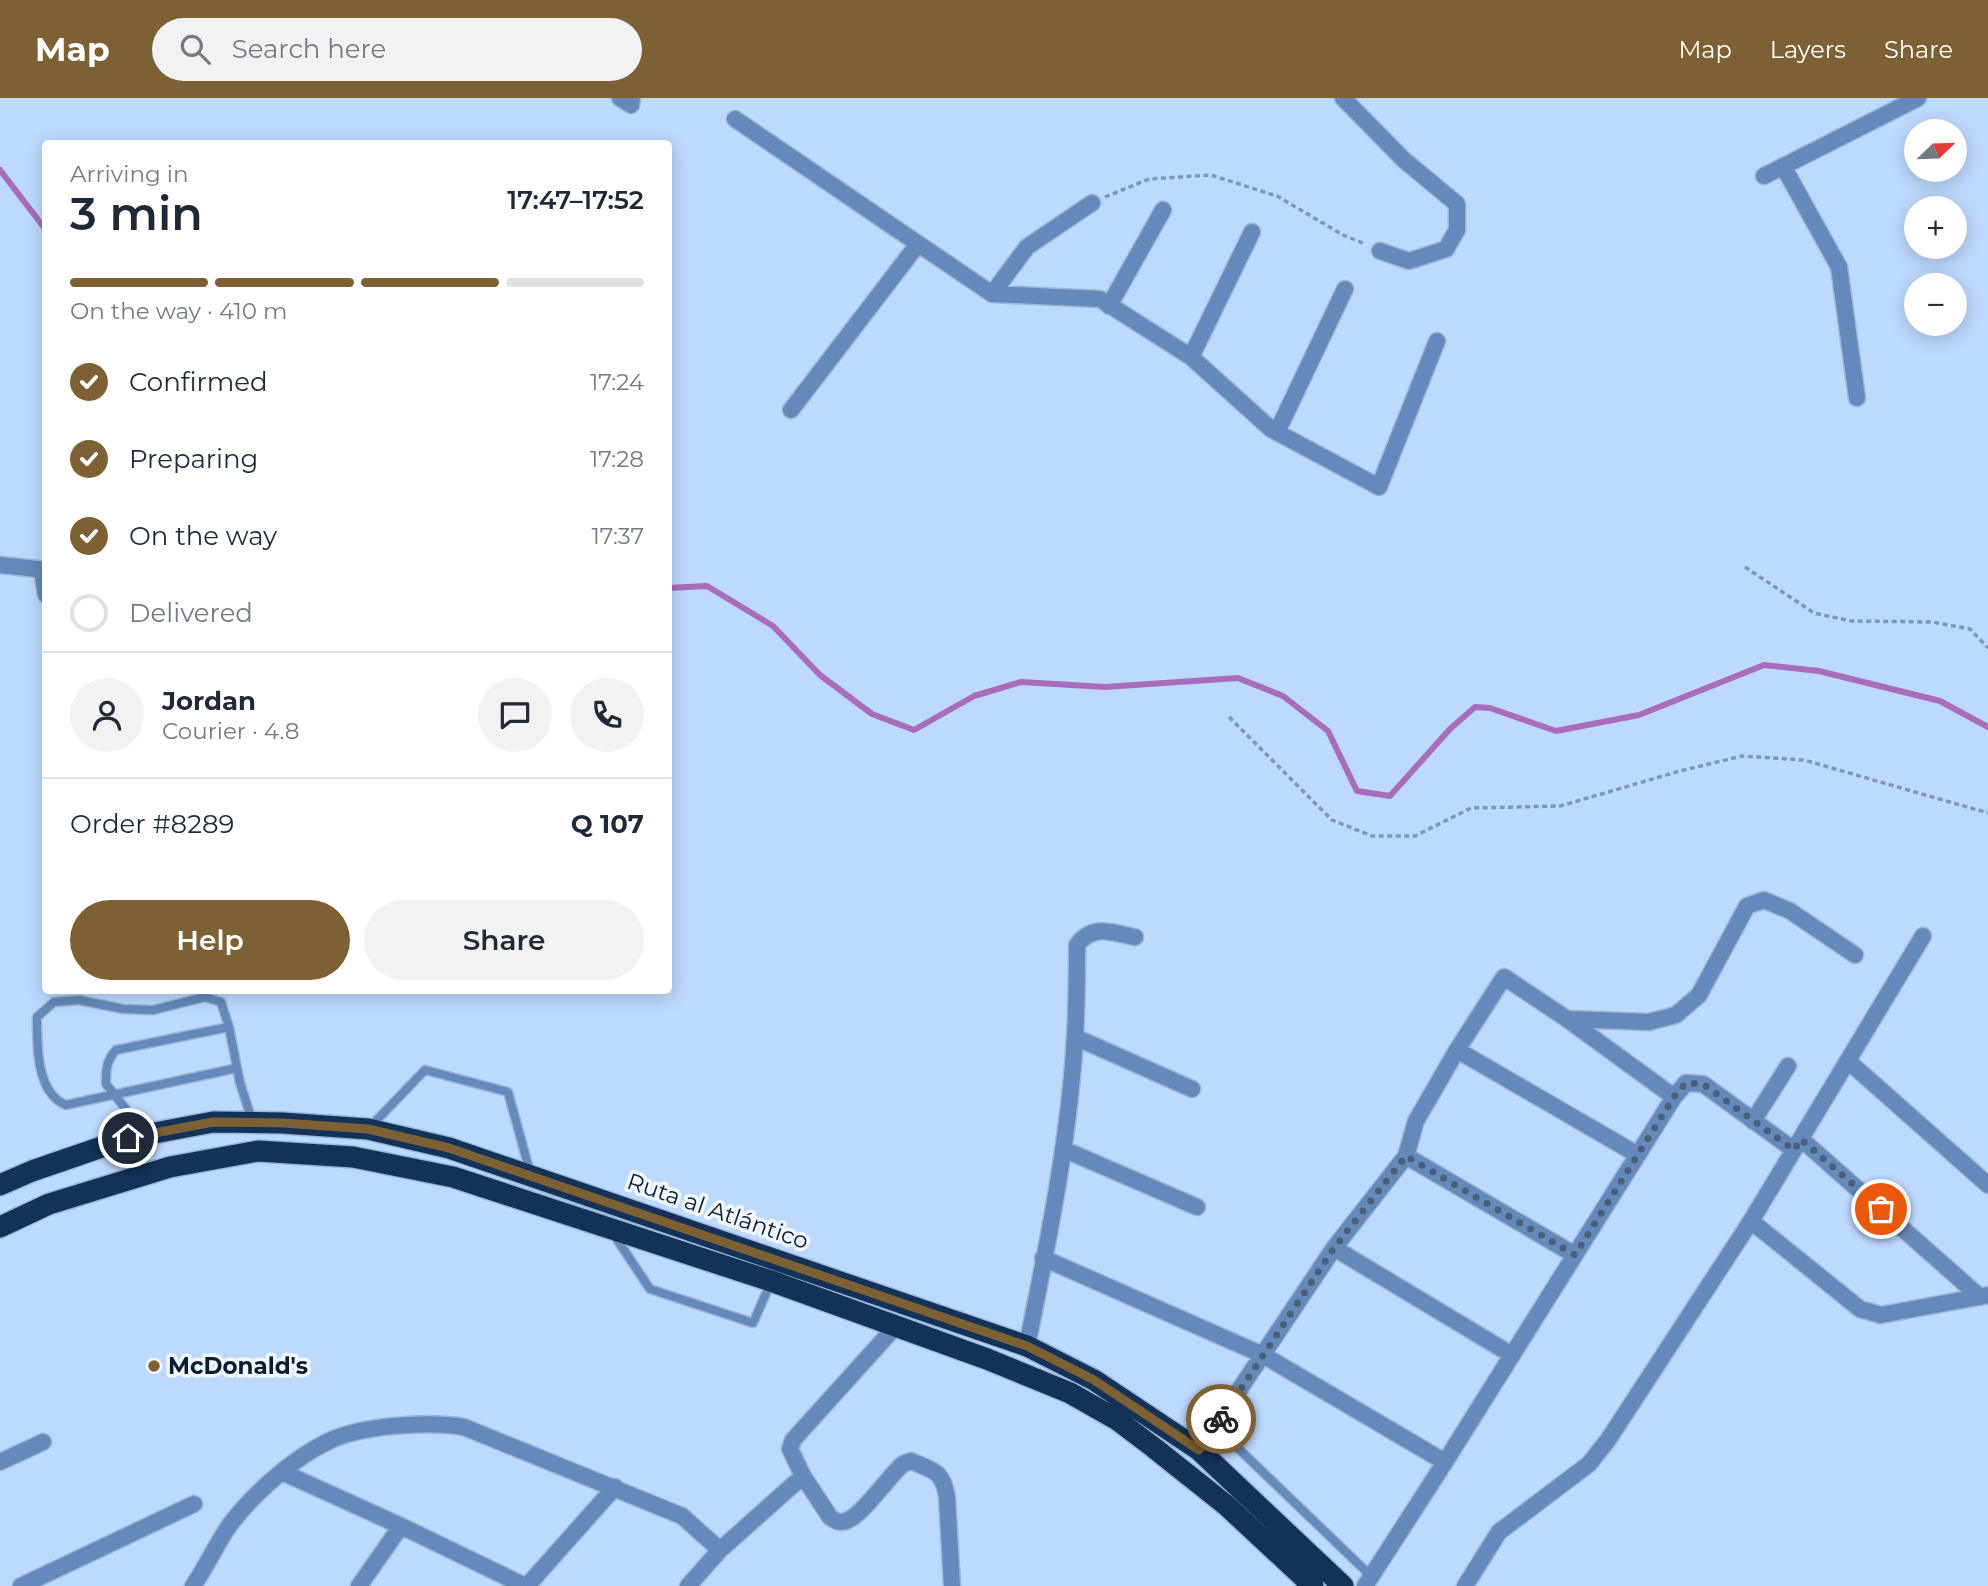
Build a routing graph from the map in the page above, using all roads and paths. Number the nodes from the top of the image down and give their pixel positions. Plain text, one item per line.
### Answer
1 (620, 98) edge
2 (632, 98) edge
3 (1343, 98) edge
4 (1918, 98) edge
5 (735, 119) dead end
6 (1783, 166) junction
7 (1764, 176) dead end
8 (1092, 203) joint
9 (1163, 210) dead end
10 (1252, 232) dead end
11 (918, 244) junction
12 (1380, 250) joint
13 (1345, 289) dead end
14 (992, 294) junction
15 (1109, 306) junction
16 (1437, 341) dead end
17 (1191, 357) junction
18 (1857, 398) dead end
19 (790, 410) dead end
20 (1277, 432) junction
21 (0, 565) edge
22 (1745, 567) dead end
23 (42, 570) edge
24 (1988, 648) edge
25 (1229, 717) dead end
26 (1988, 813) edge
27 (1923, 936) dead end
28 (1135, 937) dead end
29 (1855, 955) dead end
30 (1567, 1019) junction
31 (229, 1027) junction
32 (1075, 1037) junction
33 (1457, 1050) junction
34 (1848, 1061) junction
35 (1788, 1066) dead end
36 (237, 1068) junction
37 (1192, 1089) dead end
38 (113, 1096) junction
39 (1674, 1097) junction
40 (1753, 1121) junction
41 (253, 1123) junction
42 (368, 1129) junction
43 (128, 1138) junction
44 (1797, 1145) junction
45 (1063, 1149) junction
46 (1406, 1156) junction
47 (1638, 1156) junction
48 (32, 1171) junction
49 (531, 1174) junction
50 (0, 1185) edge
51 (1988, 1185) edge
52 (49, 1204) junction
53 (1197, 1207) dead end
54 (1751, 1221) junction
55 (608, 1226) junction
56 (0, 1227) edge
57 (1334, 1248) junction
58 (1575, 1255) junction
59 (1043, 1258) junction
60 (771, 1281) junction
61 (1984, 1296) edge
62 (896, 1326) junction
63 (1027, 1346) junction
64 (1263, 1355) junction
65 (1512, 1355) junction
66 (1216, 1427) junction
67 (43, 1442) dead end
68 (1199, 1450) junction
69 (0, 1462) edge
70 (1445, 1462) junction
71 (282, 1472) junction
72 (803, 1476) junction
73 (615, 1487) junction
74 (194, 1504) dead end
75 (401, 1526) junction
76 (720, 1550) junction
77 (1368, 1581) edge
78 (21, 1586) edge
79 (193, 1586) edge
80 (359, 1586) edge
81 (526, 1586) edge
82 (688, 1586) edge
83 (952, 1586) edge
84 (1313, 1586) edge
85 (1343, 1586) edge
86 (1465, 1586) edge

1 - 2 street
3 - 12 street
4 - 6 street
5 - 11 street
6 - 7 street
6 - 18 street
8 - 12 path
8 - 14 street
9 - 15 street
10 - 17 street
11 - 14 street
11 - 19 street
13 - 20 street
14 - 15 street
15 - 17 street
16 - 20 street
17 - 20 street
21 - 23 street
22 - 24 path
25 - 26 path
27 - 34 street
28 - 32 street
29 - 30 street
30 - 33 street
30 - 39 street
31 - 36 lane
31 - 38 lane
31 - 38 lane
32 - 37 street
32 - 45 street
33 - 46 street
33 - 47 street
34 - 44 street
34 - 51 street
35 - 40 street
36 - 38 lane
36 - 41 lane
38 - 43 lane
39 - 40 street
39 - 47 street
40 - 44 street
41 - 42 highway, Ruta al Atlántico
41 - 43 highway, Ruta al Atlántico
42 - 49 highway, Ruta al Atlántico
42 - 49 lane
43 - 48 highway, Ruta al Atlántico
44 - 54 street
44 - 61 street
45 - 53 street
45 - 59 street
46 - 57 street
46 - 58 street
47 - 58 street
48 - 50 highway, Ruta al Atlántico
48 - 52 highway
49 - 63 highway, Ruta al Atlántico
52 - 55 highway
52 - 56 highway
54 - 61 street
54 - 86 street
55 - 60 highway
55 - 60 lane
57 - 64 street
57 - 65 street
58 - 65 street
59 - 63 street
59 - 64 street
60 - 62 highway
62 - 72 street
62 - 84 highway
63 - 68 highway, Ruta al Atlántico
64 - 66 street
64 - 70 street
65 - 70 street
66 - 68 street
66 - 77 lane
67 - 69 street
68 - 85 highway, Ruta al Atlántico
70 - 77 street
71 - 73 street
71 - 75 street
71 - 79 street
72 - 76 street
72 - 83 street
73 - 76 street
73 - 81 street
74 - 78 street
75 - 80 street
75 - 81 street
76 - 82 street

